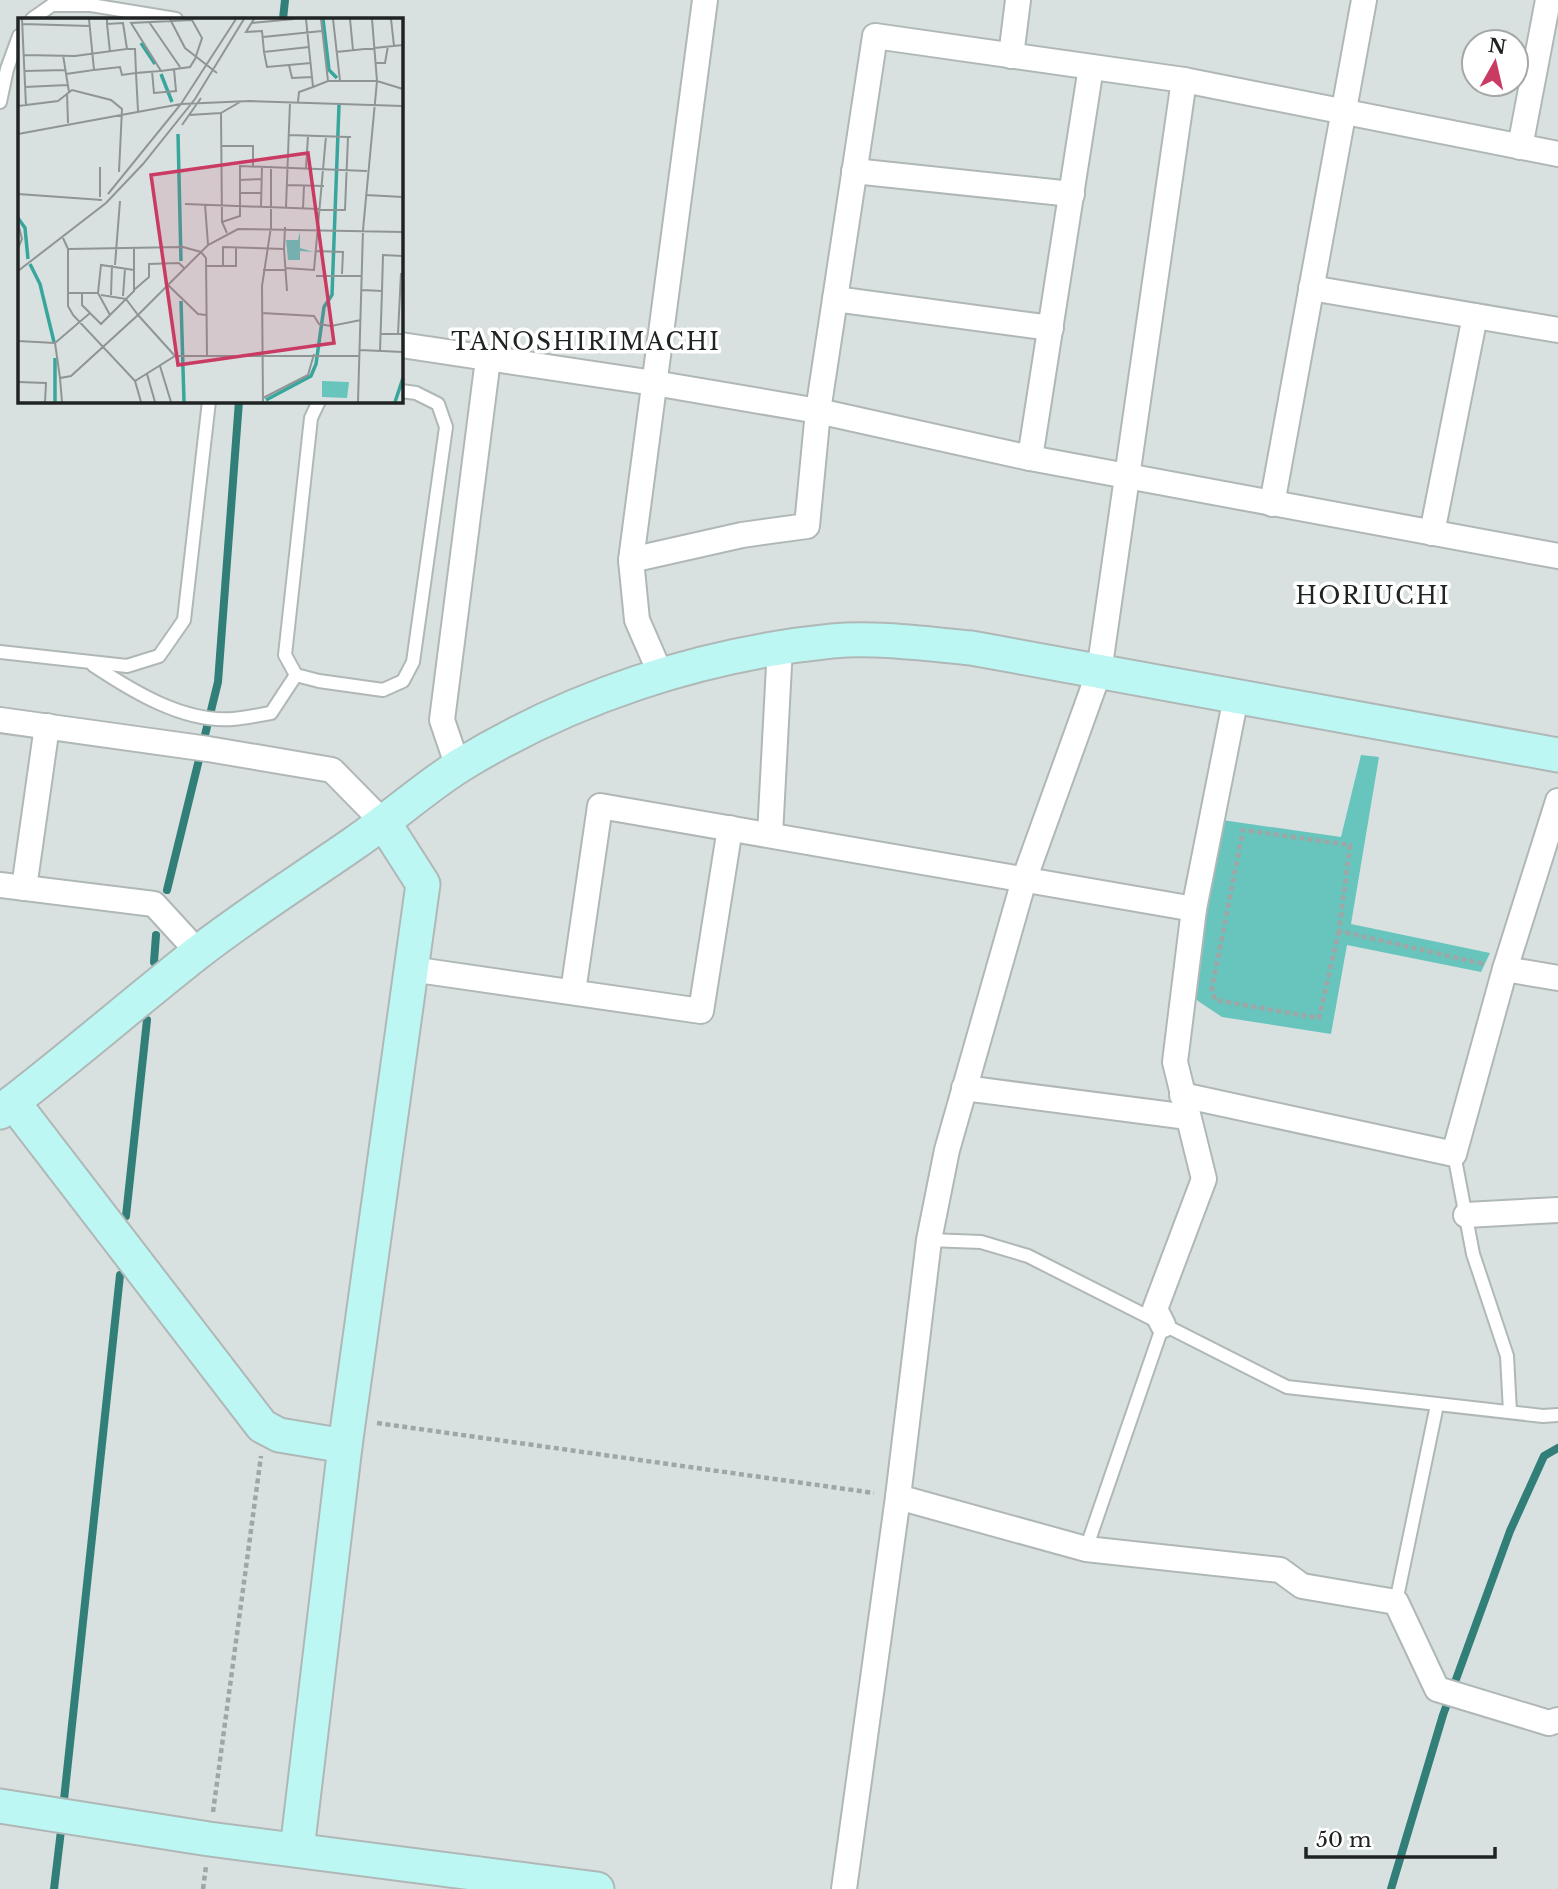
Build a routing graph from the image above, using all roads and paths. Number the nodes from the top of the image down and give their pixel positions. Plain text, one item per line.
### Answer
1 (705, 0) edge
2 (1018, 0) edge
3 (1364, 0) edge
4 (1548, 0) edge
5 (33, 18) edge
6 (170, 18) edge
7 (18, 39) edge
8 (1011, 56) junction
9 (1091, 67) junction
10 (1184, 80) junction
11 (0, 102) edge
12 (1344, 112) junction
13 (1520, 147) junction
14 (1558, 154) edge
15 (854, 171) junction
16 (1072, 194) junction
17 (1311, 288) junction
18 (835, 299) junction
19 (1475, 316) junction
20 (1051, 328) junction
21 (1558, 330) edge
22 (402, 345) edge
23 (488, 359) junction
24 (654, 383) junction
25 (402, 391) edge
26 (209, 402) edge
27 (319, 402) edge
28 (818, 411) junction
29 (1030, 458) junction
30 (1126, 474) junction
31 (1272, 504) junction
32 (1432, 533) junction
33 (1558, 556) edge
34 (631, 560) junction
35 (780, 647) junction
36 (0, 652) edge
37 (89, 662) junction
38 (1099, 672) junction
39 (296, 675) junction
40 (661, 675) junction
41 (1236, 697) junction
42 (0, 720) edge
43 (47, 726) junction
44 (1558, 755) edge
45 (458, 767) junction
46 (1558, 801) edge
47 (384, 823) junction
48 (730, 828) junction
49 (770, 835) junction
50 (1024, 880) junction
51 (12, 887) edge
52 (1194, 909) junction
53 (1339, 931) junction
54 (198, 952) junction
55 (411, 969) junction
56 (1505, 969) junction
57 (1558, 978) edge
58 (573, 992) junction
59 (964, 1088) junction
60 (1185, 1106) junction
61 (6, 1107) edge
62 (1454, 1154) junction
63 (1558, 1210) edge
64 (1466, 1215) junction
65 (929, 1240) junction
66 (1163, 1325) junction
67 (1437, 1405) junction
68 (1510, 1412) junction
69 (1558, 1415) edge
70 (354, 1433) junction
71 (262, 1448) dead end
72 (898, 1497) junction
73 (1086, 1549) junction
74 (1396, 1602) junction
75 (1558, 1720) edge
76 (0, 1806) edge
77 (209, 1839) junction
78 (298, 1850) junction
79 (597, 1889) edge
80 (844, 1889) edge

1 - 24 street
2 - 8 street
3 - 12 street
4 - 13 street
5 - 6 lane
7 - 11 lane
8 - 9 street
8 - 15 street
9 - 10 street
9 - 16 street
10 - 12 street
10 - 30 street
12 - 13 street
12 - 17 street
13 - 14 street
15 - 16 street
15 - 18 street
16 - 20 street
17 - 19 street
17 - 31 street
18 - 20 street
18 - 28 street
19 - 21 street
19 - 32 street
20 - 29 street
22 - 23 street
23 - 24 street
23 - 45 street
24 - 28 street
24 - 34 street
25 - 39 lane
26 - 37 lane
27 - 39 lane
28 - 29 street
28 - 34 street
29 - 30 street
30 - 31 street
30 - 38 street
31 - 32 street
32 - 33 street
34 - 40 street
35 - 38 street
35 - 40 street
35 - 49 street
36 - 37 lane
37 - 39 lane
38 - 41 street
38 - 50 street
40 - 45 street
41 - 44 street
41 - 52 street
42 - 43 street
43 - 47 street
43 - 51 street
45 - 47 street
46 - 56 street
47 - 54 street
47 - 55 street
48 - 49 street
48 - 58 street
48 - 58 street
49 - 50 street
50 - 52 street
50 - 59 street
51 - 54 street
52 - 60 street
53 - 53 path
53 - 56 path
54 - 61 street
55 - 58 street
55 - 70 street
56 - 57 street
56 - 62 street
59 - 60 street
59 - 65 street
60 - 62 street
60 - 66 street
61 - 70 street
62 - 64 lane
63 - 64 street
64 - 68 lane
65 - 66 lane
65 - 72 street
66 - 67 lane
66 - 73 lane
67 - 68 lane
67 - 74 lane
68 - 69 lane
70 - 72 path
70 - 78 street
71 - 77 path
72 - 73 street
72 - 80 street
73 - 74 street
74 - 75 street
76 - 77 street
77 - 78 street
78 - 79 street

